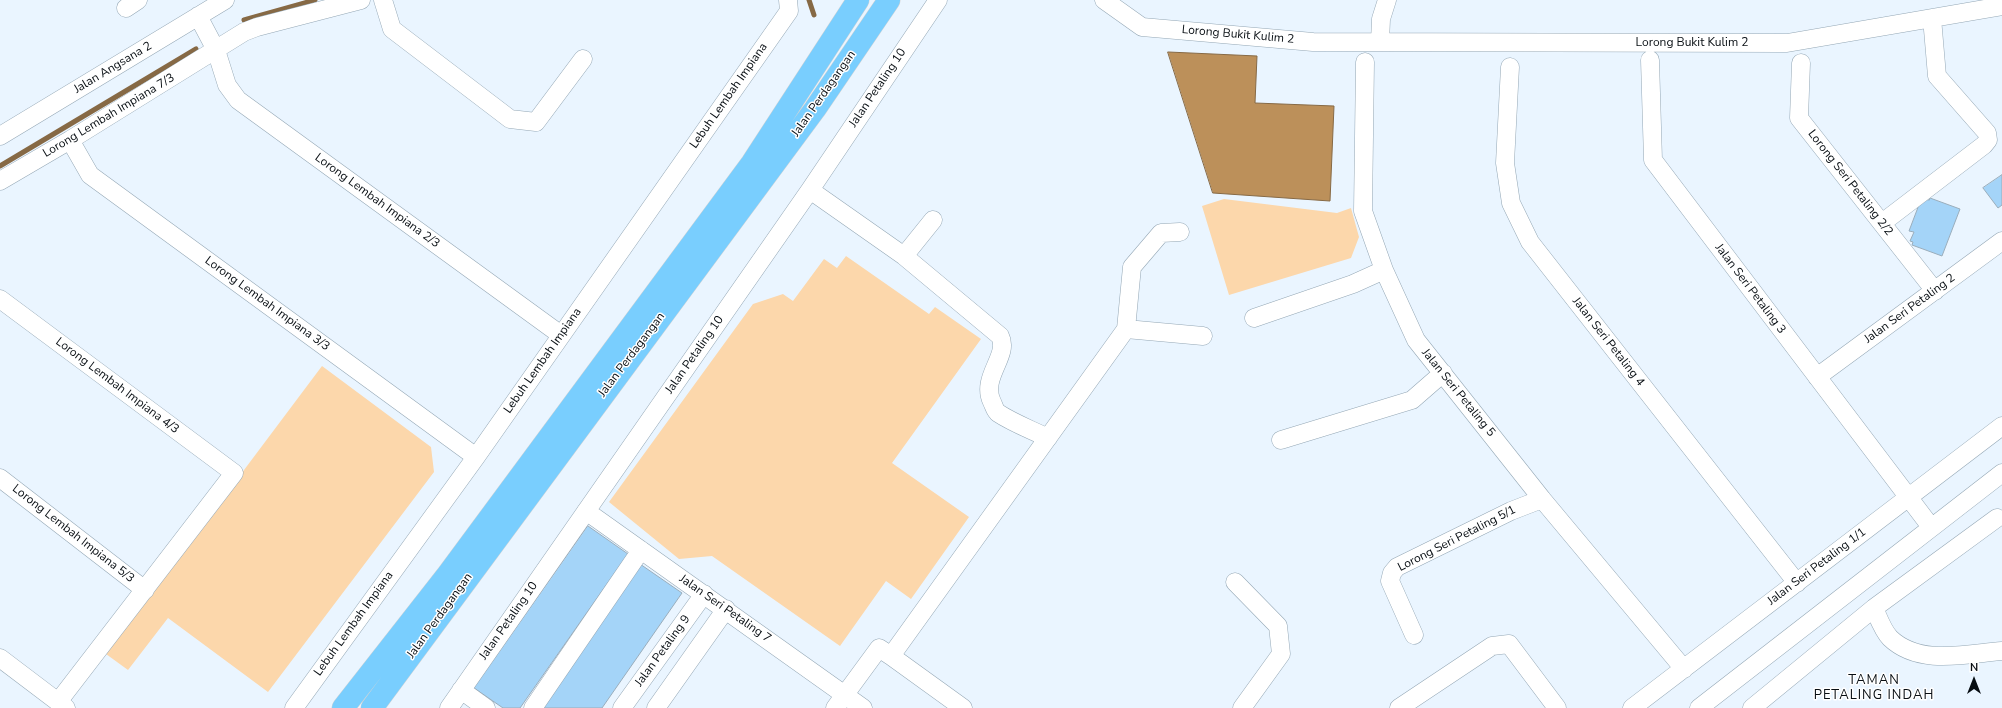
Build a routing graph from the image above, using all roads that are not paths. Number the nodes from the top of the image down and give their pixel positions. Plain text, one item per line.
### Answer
1 (225, 0) edge
2 (361, 0) edge
3 (383, 0) edge
4 (858, 0) edge
5 (889, 0) edge
6 (938, 0) edge
7 (1387, 0) edge
8 (1112, 2) edge
9 (788, 6) edge
10 (2002, 6) edge
11 (198, 16) junction
12 (1932, 18) junction
13 (1380, 42) junction
14 (216, 50) junction
15 (583, 59) dead end
16 (1650, 60) dead end
17 (1365, 62) dead end
18 (1801, 63) dead end
19 (1510, 67) dead end
20 (0, 136) edge
21 (70, 140) junction
22 (0, 181) edge
23 (810, 190) junction
24 (933, 220) dead end
25 (1882, 223) junction
26 (1180, 232) dead end
27 (2002, 241) edge
28 (904, 256) junction
29 (1384, 270) junction
30 (1935, 290) junction
31 (0, 299) edge
32 (1254, 318) dead end
33 (1126, 329) junction
34 (561, 335) junction
35 (1203, 336) dead end
36 (1443, 373) junction
37 (1817, 377) junction
38 (2002, 426) edge
39 (1048, 438) junction
40 (1281, 440) dead end
41 (476, 457) junction
42 (2002, 473) edge
43 (0, 478) edge
44 (1908, 498) junction
45 (1542, 499) junction
46 (586, 511) junction
47 (1998, 518) dead end
48 (1931, 527) junction
49 (641, 550) junction
50 (1235, 582) dead end
51 (1797, 583) junction
52 (145, 590) junction
53 (704, 594) junction
54 (1874, 608) junction
55 (726, 609) junction
56 (1414, 635) dead end
57 (2002, 651) edge
58 (891, 656) junction
59 (0, 658) edge
60 (1684, 668) junction
61 (461, 690) junction
62 (840, 701) edge
63 (62, 705) edge
64 (294, 708) edge
65 (343, 708) edge
66 (372, 708) edge
67 (449, 708) edge
68 (486, 708) edge
69 (533, 708) edge
70 (622, 708) edge
71 (656, 708) edge
72 (864, 708) edge
73 (963, 708) edge
74 (1242, 708) edge
75 (1399, 708) edge
76 (1557, 708) edge
77 (1632, 708) edge
78 (1700, 708) edge
79 (1752, 708) edge

1 - 11 street, Jalan Angsana 2
2 - 14 street, Lorong Lembah Impiana 7/3
3 - 15 street
4 - 65 main road, Jalan Perdagangan
5 - 66 main road, Jalan Perdagangan
6 - 23 street, Jalan Petaling 10
7 - 13 street
8 - 13 street, Lorong Bukit Kulim 2
9 - 34 street, Lebuh Lembah Impiana
10 - 12 street, Lorong Bukit Kulim 2
11 - 14 street, Lorong Lembah Impiana 2/3
11 - 20 street, Jalan Angsana 2
12 - 13 street, Lorong Bukit Kulim 2
12 - 25 street
14 - 21 street, Lorong Lembah Impiana 7/3
14 - 34 street, Lorong Lembah Impiana 2/3
16 - 37 street, Jalan Seri Petaling 3
17 - 29 street, Jalan Seri Petaling 5
18 - 25 street, Lorong Seri Petaling 2/2
19 - 51 street, Jalan Seri Petaling 4
21 - 22 street, Lorong Lembah Impiana 7/3
21 - 41 street, Lorong Lembah Impiana 3/3
23 - 28 street
23 - 46 street, Jalan Petaling 10
24 - 28 street
25 - 30 street, Lorong Seri Petaling 2/2
26 - 33 street
27 - 30 street, Jalan Seri Petaling 2
28 - 39 street
29 - 32 street
29 - 36 street, Jalan Seri Petaling 5
30 - 37 street, Jalan Seri Petaling 2
31 - 52 street, Lorong Lembah Impiana 4/3
33 - 35 street
33 - 39 street
34 - 41 street, Lebuh Lembah Impiana
36 - 40 street
36 - 45 street, Jalan Seri Petaling 5
37 - 44 street, Jalan Seri Petaling 3
38 - 44 street, Jalan Seri Petaling 1/1
39 - 58 street
41 - 64 street, Lebuh Lembah Impiana
42 - 48 street
43 - 52 street, Lorong Lembah Impiana 5/3
44 - 48 street, Jalan Seri Petaling 3
44 - 51 street, Jalan Seri Petaling 1/1
45 - 56 street, Lorong Seri Petaling 5/1
45 - 60 street, Jalan Seri Petaling 5
46 - 49 street, Jalan Seri Petaling 7
46 - 61 street, Jalan Petaling 10
47 - 54 street
48 - 78 street
49 - 53 street, Jalan Seri Petaling 7
49 - 69 street
50 - 74 street
51 - 60 street, Jalan Seri Petaling 1/1
52 - 63 street
53 - 55 street, Jalan Seri Petaling 7
53 - 70 street, Jalan Petaling 9
54 - 57 street
54 - 79 street
55 - 62 street, Jalan Seri Petaling 7
55 - 71 street
58 - 62 street
58 - 73 street
59 - 63 street
60 - 77 street, Jalan Seri Petaling 1/1
61 - 67 street, Jalan Petaling 10
61 - 68 street
62 - 72 street, Jalan Seri Petaling 7
75 - 76 street

